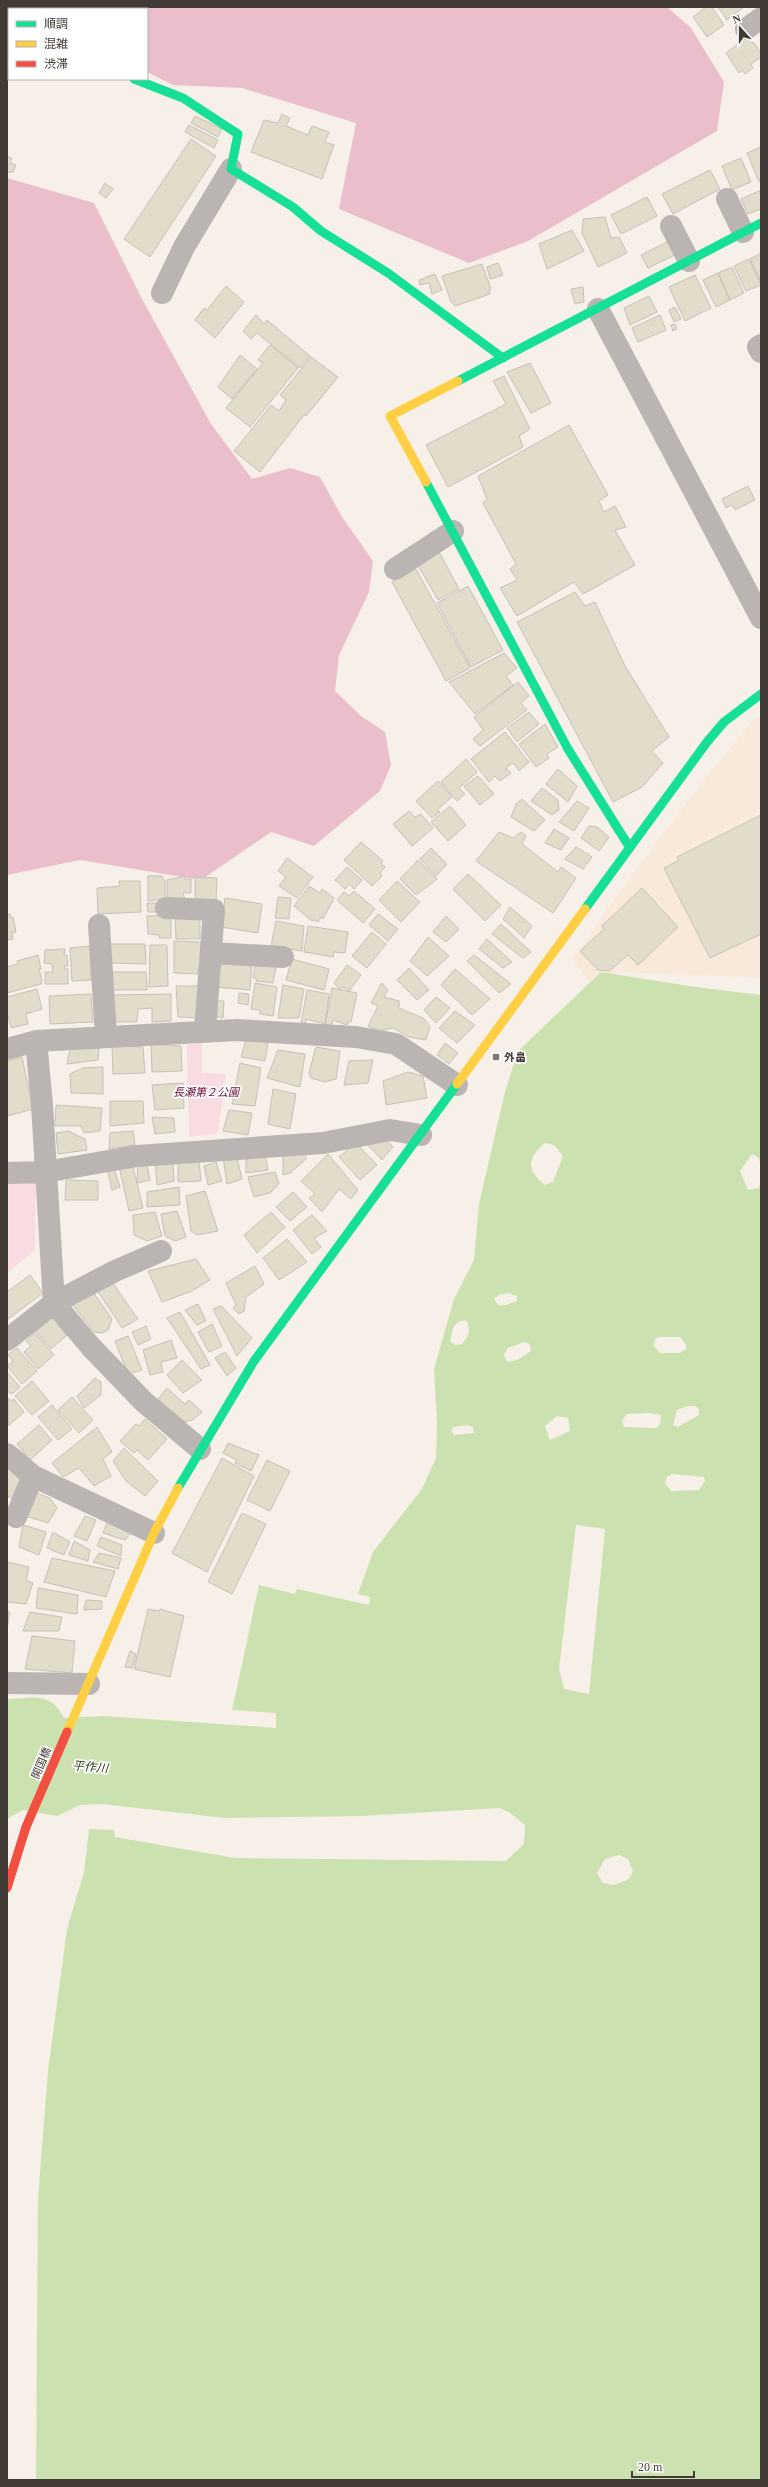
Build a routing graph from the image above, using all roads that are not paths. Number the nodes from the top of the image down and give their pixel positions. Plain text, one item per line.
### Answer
1 (137, 80) edge
2 (231, 169) junction
3 (727, 199) dead end
4 (671, 226) dead end
5 (752, 228) edge
6 (689, 261) junction
7 (162, 293) dead end
8 (598, 308) junction
9 (761, 345) edge
10 (761, 352) edge
11 (503, 358) junction
12 (453, 531) junction
13 (395, 569) dead end
14 (761, 618) edge
15 (761, 694) edge
16 (630, 848) junction
17 (166, 908) dead end
18 (99, 925) dead end
19 (211, 953) junction
20 (283, 957) dead end
21 (205, 1031) junction
22 (106, 1036) junction
23 (36, 1041) junction
24 (7, 1049) edge
25 (457, 1085) junction
26 (421, 1135) junction
27 (45, 1172) junction
28 (7, 1173) edge
29 (161, 1251) dead end
30 (54, 1303) junction
31 (7, 1340) edge
32 (200, 1449) junction
33 (7, 1454) edge
34 (33, 1476) junction
35 (16, 1517) dead end
36 (154, 1533) junction
37 (7, 1683) edge
38 (89, 1684) junction
39 (10, 1856) edge
40 (7, 1888) edge

1 - 2 street
2 - 7 street
2 - 11 street
3 - 5 street
4 - 6 street
5 - 6 street
6 - 8 street
8 - 11 street
8 - 14 street
9 - 10 street
11 - 12 street
12 - 13 street
12 - 16 street
15 - 16 street, 開国橋
16 - 25 street, 開国橋
17 - 19 street
18 - 22 street
19 - 20 street
19 - 21 street
21 - 22 street
21 - 25 street
22 - 23 street
23 - 24 street
23 - 27 street
25 - 26 street, 開国橋
26 - 27 street
26 - 32 street, 開国橋
27 - 28 street
27 - 30 street
29 - 30 street
30 - 31 street
30 - 32 street
32 - 36 street, 開国橋
33 - 34 street
34 - 35 street
34 - 36 street
36 - 38 street, 開国橋
37 - 38 street
38 - 39 street, 開国橋
39 - 40 street, 開国橋

